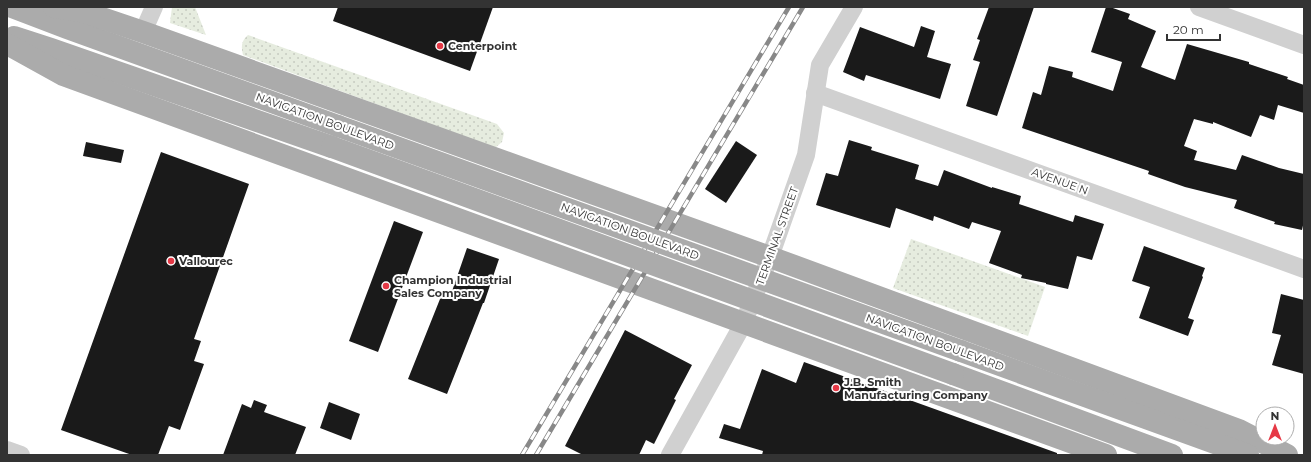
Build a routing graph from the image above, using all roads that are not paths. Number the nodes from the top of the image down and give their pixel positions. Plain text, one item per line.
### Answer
1 (12, 7) edge
2 (54, 7) edge
3 (154, 7) edge
4 (854, 7) edge
5 (1199, 7) edge
6 (143, 32) junction
7 (7, 35) edge
8 (7, 44) edge
9 (1304, 45) edge
10 (815, 93) junction
11 (770, 257) junction
12 (1304, 268) edge
13 (743, 324) junction
14 (7, 450) edge
15 (22, 455) edge
16 (670, 455) edge
17 (1106, 455) edge
18 (1172, 455) edge
19 (1248, 455) edge
20 (1287, 455) edge

1 - 19 main road, NAVIGATION BOULEVARD, bridge
2 - 6 main road
3 - 6 street
4 - 10 street, TERMINAL STREET
5 - 9 street
6 - 11 main road
7 - 18 main road, NAVIGATION BOULEVARD, bridge
8 - 13 main road
10 - 11 street, TERMINAL STREET
10 - 12 street, AVENUE N
11 - 13 street, TERMINAL STREET
11 - 20 main road
13 - 16 street, TERMINAL STREET
13 - 17 main road
14 - 15 street

